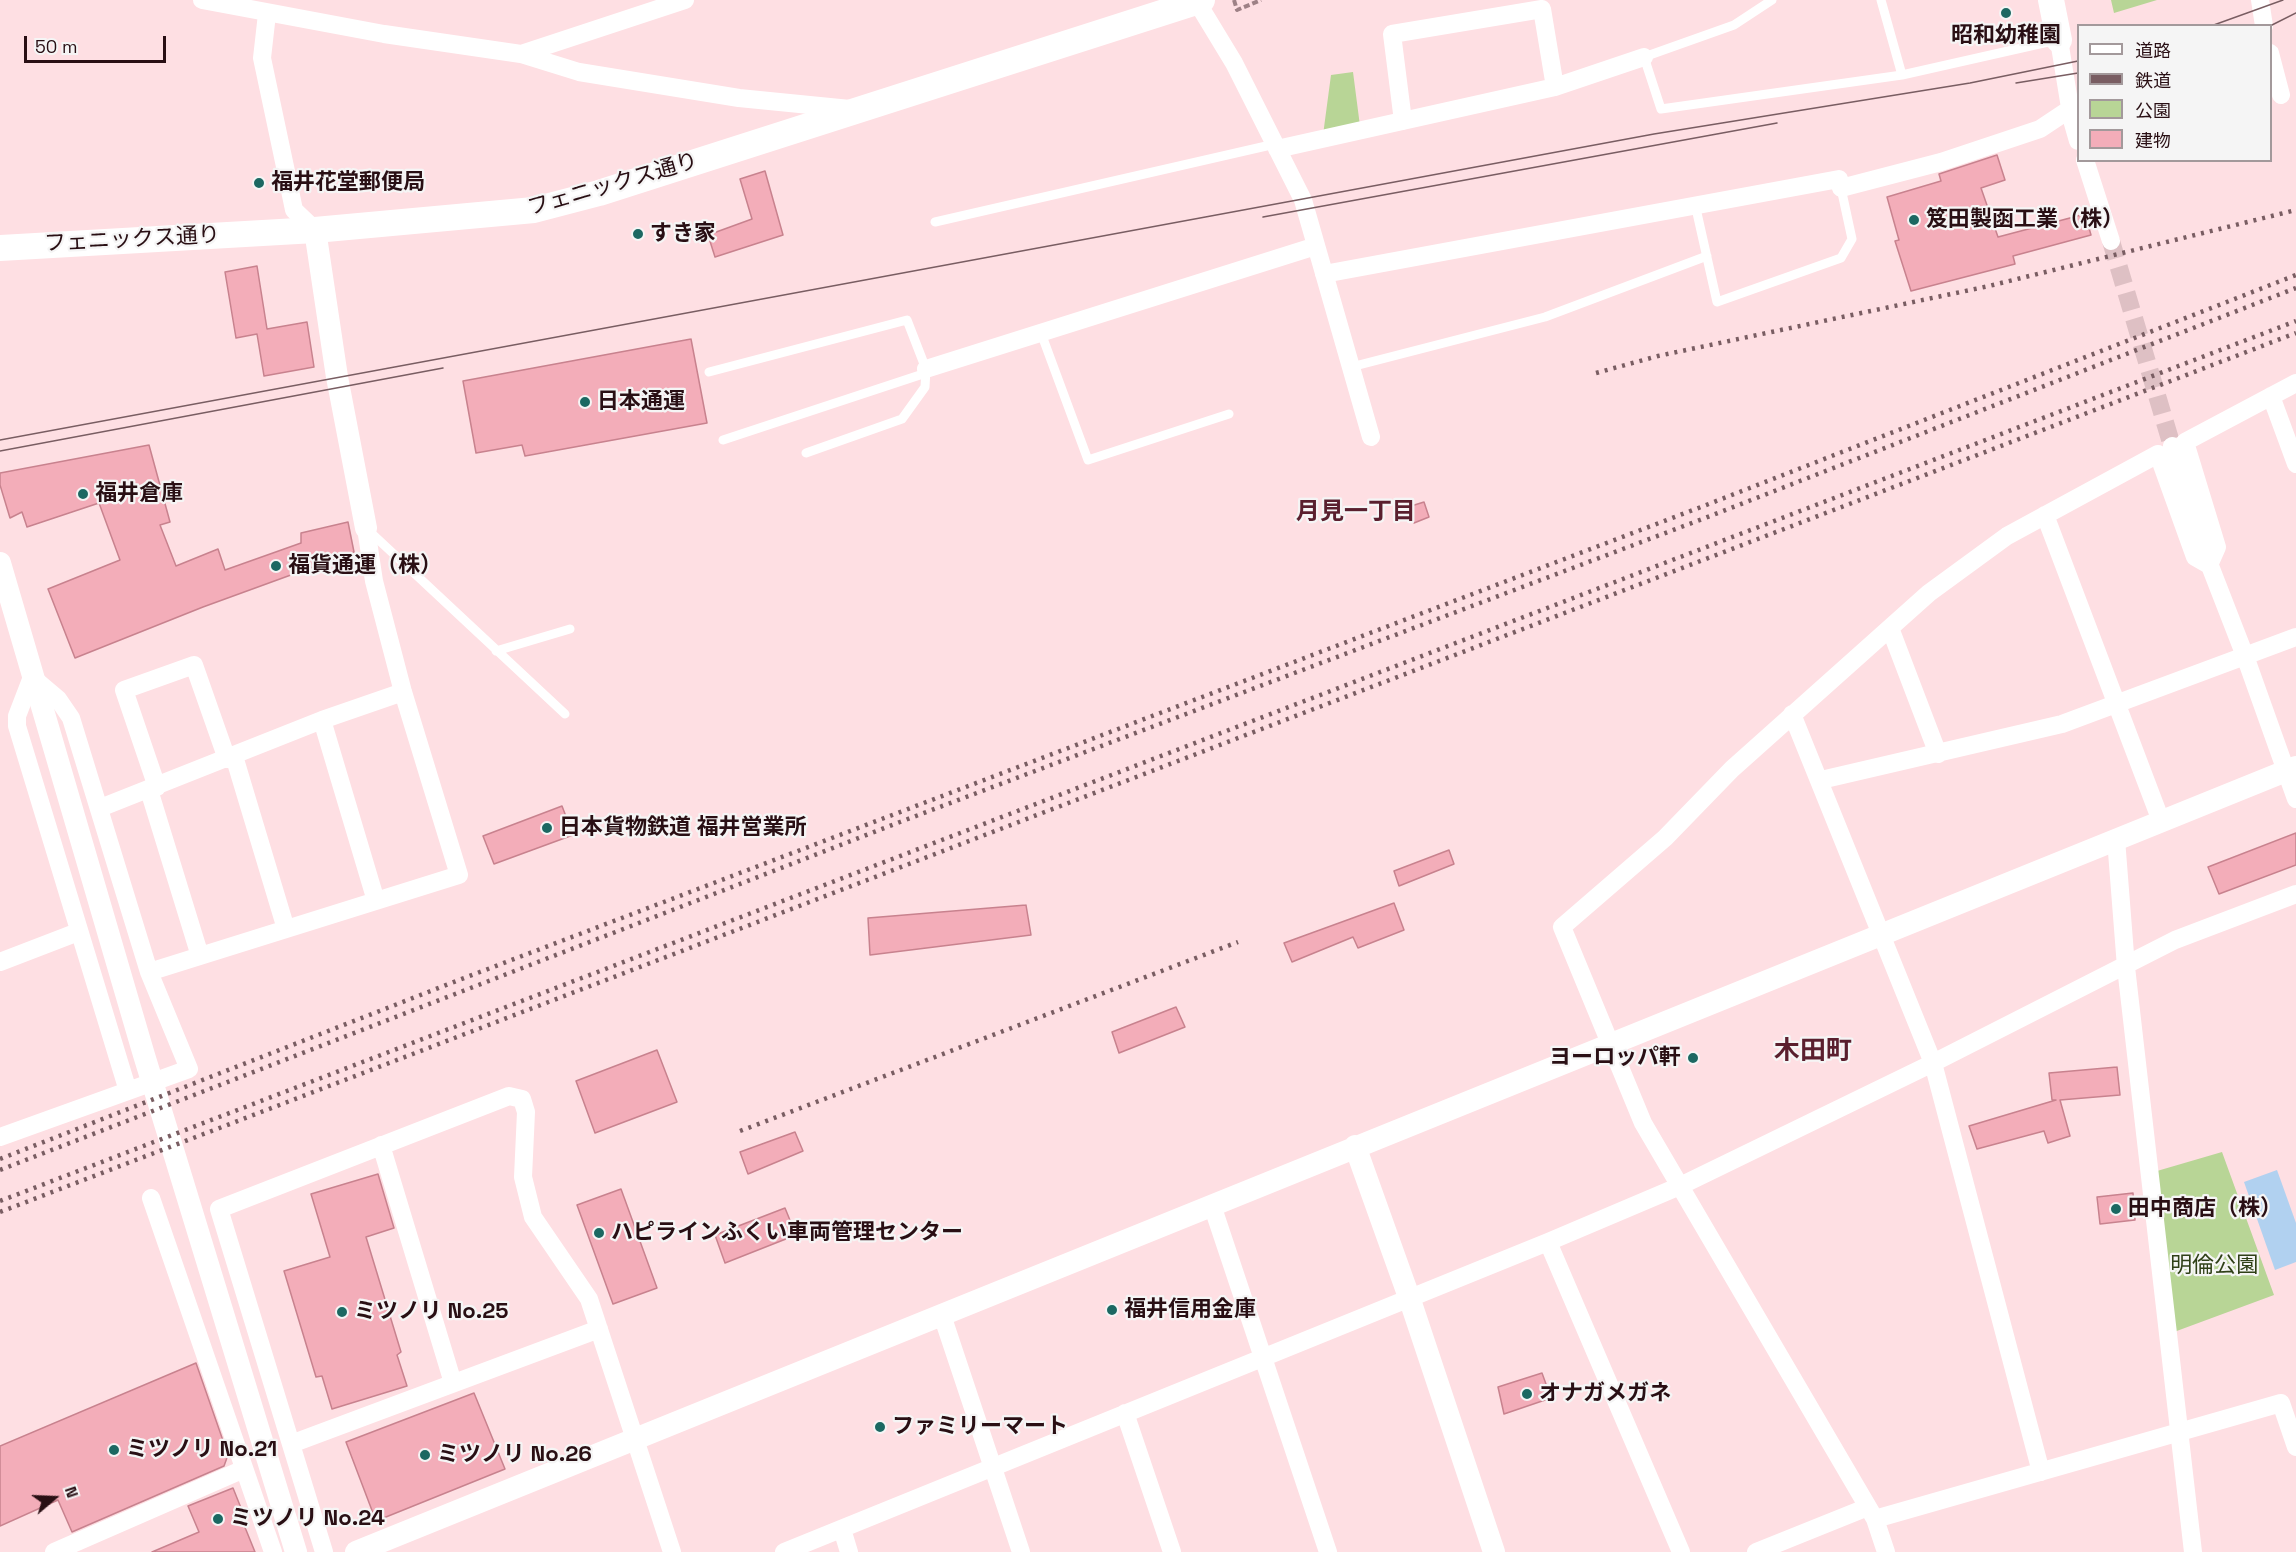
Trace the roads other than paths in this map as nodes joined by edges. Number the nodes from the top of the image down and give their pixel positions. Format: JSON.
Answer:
{"nodes":[{"id":1,"x":202,"y":0,"type":"edge"},
{"id":2,"x":685,"y":0,"type":"edge"},
{"id":3,"x":1772,"y":0,"type":"edge"},
{"id":4,"x":1881,"y":0,"type":"edge"},
{"id":5,"x":2051,"y":0,"type":"edge"},
{"id":6,"x":2260,"y":0,"type":"edge"},
{"id":7,"x":1200,"y":1,"type":"edge"},
{"id":8,"x":267,"y":14,"type":"junction"},
{"id":9,"x":2264,"y":24,"type":"edge"},
{"id":10,"x":2059,"y":39,"type":"junction"},
{"id":11,"x":521,"y":54,"type":"junction"},
{"id":12,"x":2272,"y":56,"type":"edge"},
{"id":13,"x":1644,"y":57,"type":"junction"},
{"id":14,"x":1902,"y":75,"type":"junction"},
{"id":15,"x":1555,"y":87,"type":"junction"},
{"id":16,"x":2283,"y":95,"type":"edge"},
{"id":17,"x":2074,"y":109,"type":"edge"},
{"id":18,"x":858,"y":110,"type":"junction"},
{"id":19,"x":1403,"y":121,"type":"junction"},
{"id":20,"x":2077,"y":128,"type":"edge"},
{"id":21,"x":1276,"y":146,"type":"junction"},
{"id":22,"x":2086,"y":162,"type":"edge"},
{"id":23,"x":1841,"y":188,"type":"junction"},
{"id":24,"x":1695,"y":204,"type":"junction"},
{"id":25,"x":935,"y":222,"type":"dead end"},
{"id":26,"x":315,"y":230,"type":"junction"},
{"id":27,"x":2111,"y":241,"type":"tunnel mouth"},
{"id":28,"x":1316,"y":246,"type":"junction"},
{"id":29,"x":0,"y":248,"type":"edge"},
{"id":30,"x":1707,"y":256,"type":"junction"},
{"id":31,"x":1324,"y":274,"type":"junction"},
{"id":32,"x":1041,"y":333,"type":"junction"},
{"id":33,"x":1351,"y":367,"type":"junction"},
{"id":34,"x":926,"y":371,"type":"junction"},
{"id":35,"x":709,"y":372,"type":"dead end"},
{"id":36,"x":2296,"y":383,"type":"edge"},
{"id":37,"x":2271,"y":396,"type":"junction"},
{"id":38,"x":1229,"y":414,"type":"dead end"},
{"id":39,"x":1371,"y":437,"type":"dead end"},
{"id":40,"x":723,"y":440,"type":"dead end"},
{"id":41,"x":2172,"y":446,"type":"tunnel mouth"},
{"id":42,"x":806,"y":453,"type":"dead end"},
{"id":43,"x":2296,"y":464,"type":"edge"},
{"id":44,"x":2045,"y":515,"type":"junction"},
{"id":45,"x":366,"y":528,"type":"junction"},
{"id":46,"x":0,"y":563,"type":"edge"},
{"id":47,"x":2209,"y":565,"type":"junction"},
{"id":48,"x":1890,"y":628,"type":"junction"},
{"id":49,"x":570,"y":629,"type":"dead end"},
{"id":50,"x":2296,"y":637,"type":"edge"},
{"id":51,"x":496,"y":651,"type":"junction"},
{"id":52,"x":2245,"y":656,"type":"junction"},
{"id":53,"x":32,"y":678,"type":"junction"},
{"id":54,"x":403,"y":692,"type":"junction"},
{"id":55,"x":2117,"y":704,"type":"junction"},
{"id":56,"x":565,"y":714,"type":"dead end"},
{"id":57,"x":1792,"y":714,"type":"junction"},
{"id":58,"x":322,"y":720,"type":"junction"},
{"id":59,"x":1938,"y":754,"type":"junction"},
{"id":60,"x":230,"y":757,"type":"junction"},
{"id":61,"x":2290,"y":769,"type":"edge"},
{"id":62,"x":1821,"y":780,"type":"junction"},
{"id":63,"x":153,"y":788,"type":"junction"},
{"id":64,"x":2296,"y":799,"type":"edge"},
{"id":65,"x":100,"y":808,"type":"junction"},
{"id":66,"x":2161,"y":821,"type":"junction"},
{"id":67,"x":2116,"y":839,"type":"junction"},
{"id":68,"x":2296,"y":894,"type":"edge"},
{"id":69,"x":376,"y":901,"type":"junction"},
{"id":70,"x":286,"y":929,"type":"junction"},
{"id":71,"x":78,"y":932,"type":"junction"},
{"id":72,"x":1879,"y":934,"type":"junction"},
{"id":73,"x":200,"y":956,"type":"junction"},
{"id":74,"x":0,"y":962,"type":"edge"},
{"id":75,"x":2126,"y":967,"type":"junction"},
{"id":76,"x":149,"y":972,"type":"junction"},
{"id":77,"x":1610,"y":1043,"type":"junction"},
{"id":78,"x":1933,"y":1064,"type":"junction"},
{"id":79,"x":128,"y":1091,"type":"junction"},
{"id":80,"x":0,"y":1137,"type":"edge"},
{"id":81,"x":381,"y":1145,"type":"junction"},
{"id":82,"x":1355,"y":1146,"type":"junction"},
{"id":83,"x":1680,"y":1186,"type":"junction"},
{"id":84,"x":151,"y":1198,"type":"dead end"},
{"id":85,"x":1212,"y":1204,"type":"junction"},
{"id":86,"x":1548,"y":1242,"type":"junction"},
{"id":87,"x":1409,"y":1297,"type":"junction"},
{"id":88,"x":942,"y":1315,"type":"junction"},
{"id":89,"x":599,"y":1329,"type":"junction"},
{"id":90,"x":1265,"y":1356,"type":"junction"},
{"id":91,"x":453,"y":1383,"type":"junction"},
{"id":92,"x":1125,"y":1413,"type":"junction"},
{"id":93,"x":2177,"y":1431,"type":"junction"},
{"id":94,"x":635,"y":1438,"type":"junction"},
{"id":95,"x":291,"y":1444,"type":"junction"},
{"id":96,"x":2296,"y":1447,"type":"edge"},
{"id":97,"x":994,"y":1467,"type":"junction"},
{"id":98,"x":244,"y":1469,"type":"junction"},
{"id":99,"x":2041,"y":1472,"type":"junction"},
{"id":100,"x":1871,"y":1513,"type":"junction"},
{"id":101,"x":842,"y":1528,"type":"junction"},
{"id":102,"x":54,"y":1552,"type":"edge"},
{"id":103,"x":273,"y":1552,"type":"edge"},
{"id":104,"x":296,"y":1552,"type":"edge"},
{"id":105,"x":324,"y":1552,"type":"edge"},
{"id":106,"x":356,"y":1552,"type":"edge"},
{"id":107,"x":672,"y":1552,"type":"edge"},
{"id":108,"x":784,"y":1552,"type":"edge"},
{"id":109,"x":849,"y":1552,"type":"edge"},
{"id":110,"x":1021,"y":1552,"type":"edge"},
{"id":111,"x":1172,"y":1552,"type":"edge"},
{"id":112,"x":1328,"y":1552,"type":"edge"},
{"id":113,"x":1494,"y":1552,"type":"edge"},
{"id":114,"x":1681,"y":1552,"type":"edge"},
{"id":115,"x":1756,"y":1552,"type":"edge"},
{"id":116,"x":1886,"y":1552,"type":"edge"},
{"id":117,"x":2193,"y":1552,"type":"edge"}],
"edges":[{"from":1,"to":8,"type":"street"},
{"from":2,"to":11,"type":"street"},
{"from":3,"to":13,"type":"lane"},
{"from":4,"to":14,"type":"lane"},
{"from":5,"to":10,"type":"main road"},
{"from":6,"to":9,"type":"street"},
{"from":7,"to":18,"type":"main road","name":"フェニックス通り"},
{"from":7,"to":21,"type":"street"},
{"from":8,"to":11,"type":"street"},
{"from":8,"to":26,"type":"street"},
{"from":10,"to":14,"type":"lane"},
{"from":10,"to":17,"type":"street"},
{"from":11,"to":18,"type":"street"},
{"from":12,"to":16,"type":"street"},
{"from":13,"to":14,"type":"lane"},
{"from":13,"to":15,"type":"street"},
{"from":15,"to":19,"type":"street"},
{"from":15,"to":19,"type":"street"},
{"from":17,"to":20,"type":"street"},
{"from":17,"to":23,"type":"street"},
{"from":18,"to":26,"type":"main road","name":"フェニックス通り"},
{"from":19,"to":21,"type":"street"},
{"from":21,"to":25,"type":"lane"},
{"from":21,"to":28,"type":"street"},
{"from":22,"to":27,"type":"street"},
{"from":23,"to":24,"type":"street"},
{"from":23,"to":30,"type":"lane"},
{"from":24,"to":30,"type":"lane"},
{"from":24,"to":31,"type":"street"},
{"from":26,"to":29,"type":"main road","name":"フェニックス通り"},
{"from":26,"to":45,"type":"street"},
{"from":28,"to":31,"type":"street"},
{"from":28,"to":32,"type":"street"},
{"from":30,"to":33,"type":"lane"},
{"from":31,"to":33,"type":"street"},
{"from":32,"to":34,"type":"street"},
{"from":32,"to":38,"type":"lane"},
{"from":33,"to":39,"type":"street"},
{"from":34,"to":35,"type":"lane"},
{"from":34,"to":40,"type":"lane"},
{"from":34,"to":42,"type":"lane"},
{"from":36,"to":37,"type":"street"},
{"from":37,"to":43,"type":"street"},
{"from":37,"to":47,"type":"street"},
{"from":41,"to":47,"type":"street"},
{"from":44,"to":47,"type":"street"},
{"from":44,"to":48,"type":"street"},
{"from":44,"to":55,"type":"street"},
{"from":45,"to":51,"type":"lane"},
{"from":45,"to":54,"type":"street"},
{"from":46,"to":53,"type":"street"},
{"from":47,"to":52,"type":"street"},
{"from":48,"to":57,"type":"street"},
{"from":48,"to":59,"type":"street"},
{"from":49,"to":51,"type":"lane"},
{"from":50,"to":52,"type":"street"},
{"from":51,"to":56,"type":"lane"},
{"from":52,"to":55,"type":"street"},
{"from":52,"to":61,"type":"street"},
{"from":53,"to":65,"type":"street"},
{"from":53,"to":71,"type":"street"},
{"from":53,"to":104,"type":"street"},
{"from":54,"to":58,"type":"street"},
{"from":54,"to":69,"type":"street"},
{"from":55,"to":59,"type":"street"},
{"from":55,"to":66,"type":"street"},
{"from":57,"to":62,"type":"street"},
{"from":57,"to":77,"type":"street"},
{"from":58,"to":60,"type":"street"},
{"from":58,"to":69,"type":"street"},
{"from":59,"to":62,"type":"street"},
{"from":60,"to":63,"type":"street"},
{"from":60,"to":63,"type":"street"},
{"from":60,"to":70,"type":"street"},
{"from":61,"to":64,"type":"street"},
{"from":61,"to":66,"type":"street"},
{"from":62,"to":72,"type":"street"},
{"from":63,"to":65,"type":"street"},
{"from":63,"to":73,"type":"street"},
{"from":65,"to":76,"type":"street"},
{"from":66,"to":67,"type":"street"},
{"from":67,"to":72,"type":"street"},
{"from":67,"to":75,"type":"street"},
{"from":68,"to":75,"type":"street"},
{"from":69,"to":70,"type":"street"},
{"from":70,"to":73,"type":"street"},
{"from":71,"to":74,"type":"street"},
{"from":71,"to":79,"type":"street"},
{"from":72,"to":77,"type":"street"},
{"from":72,"to":78,"type":"street"},
{"from":73,"to":76,"type":"street"},
{"from":75,"to":78,"type":"street"},
{"from":75,"to":93,"type":"street"},
{"from":76,"to":79,"type":"street"},
{"from":77,"to":82,"type":"street"},
{"from":77,"to":83,"type":"street"},
{"from":78,"to":83,"type":"street"},
{"from":78,"to":99,"type":"street"},
{"from":79,"to":80,"type":"street"},
{"from":81,"to":89,"type":"street"},
{"from":81,"to":91,"type":"street"},
{"from":81,"to":95,"type":"street"},
{"from":82,"to":85,"type":"street"},
{"from":82,"to":87,"type":"street"},
{"from":83,"to":86,"type":"street"},
{"from":83,"to":100,"type":"street"},
{"from":84,"to":98,"type":"street"},
{"from":85,"to":88,"type":"street"},
{"from":85,"to":90,"type":"street"},
{"from":86,"to":87,"type":"street"},
{"from":86,"to":114,"type":"street"},
{"from":87,"to":90,"type":"street"},
{"from":87,"to":113,"type":"street"},
{"from":88,"to":94,"type":"street"},
{"from":88,"to":97,"type":"street"},
{"from":89,"to":91,"type":"street"},
{"from":89,"to":94,"type":"street"},
{"from":90,"to":92,"type":"street"},
{"from":90,"to":112,"type":"street"},
{"from":91,"to":95,"type":"street"},
{"from":92,"to":97,"type":"street"},
{"from":92,"to":111,"type":"street"},
{"from":93,"to":96,"type":"street"},
{"from":93,"to":99,"type":"street"},
{"from":93,"to":117,"type":"street"},
{"from":94,"to":106,"type":"street"},
{"from":94,"to":107,"type":"street"},
{"from":95,"to":105,"type":"street"},
{"from":97,"to":101,"type":"street"},
{"from":97,"to":110,"type":"street"},
{"from":98,"to":102,"type":"street"},
{"from":98,"to":103,"type":"street"},
{"from":99,"to":100,"type":"street"},
{"from":100,"to":115,"type":"street"},
{"from":100,"to":116,"type":"street"},
{"from":101,"to":108,"type":"street"},
{"from":101,"to":109,"type":"street"}]}
